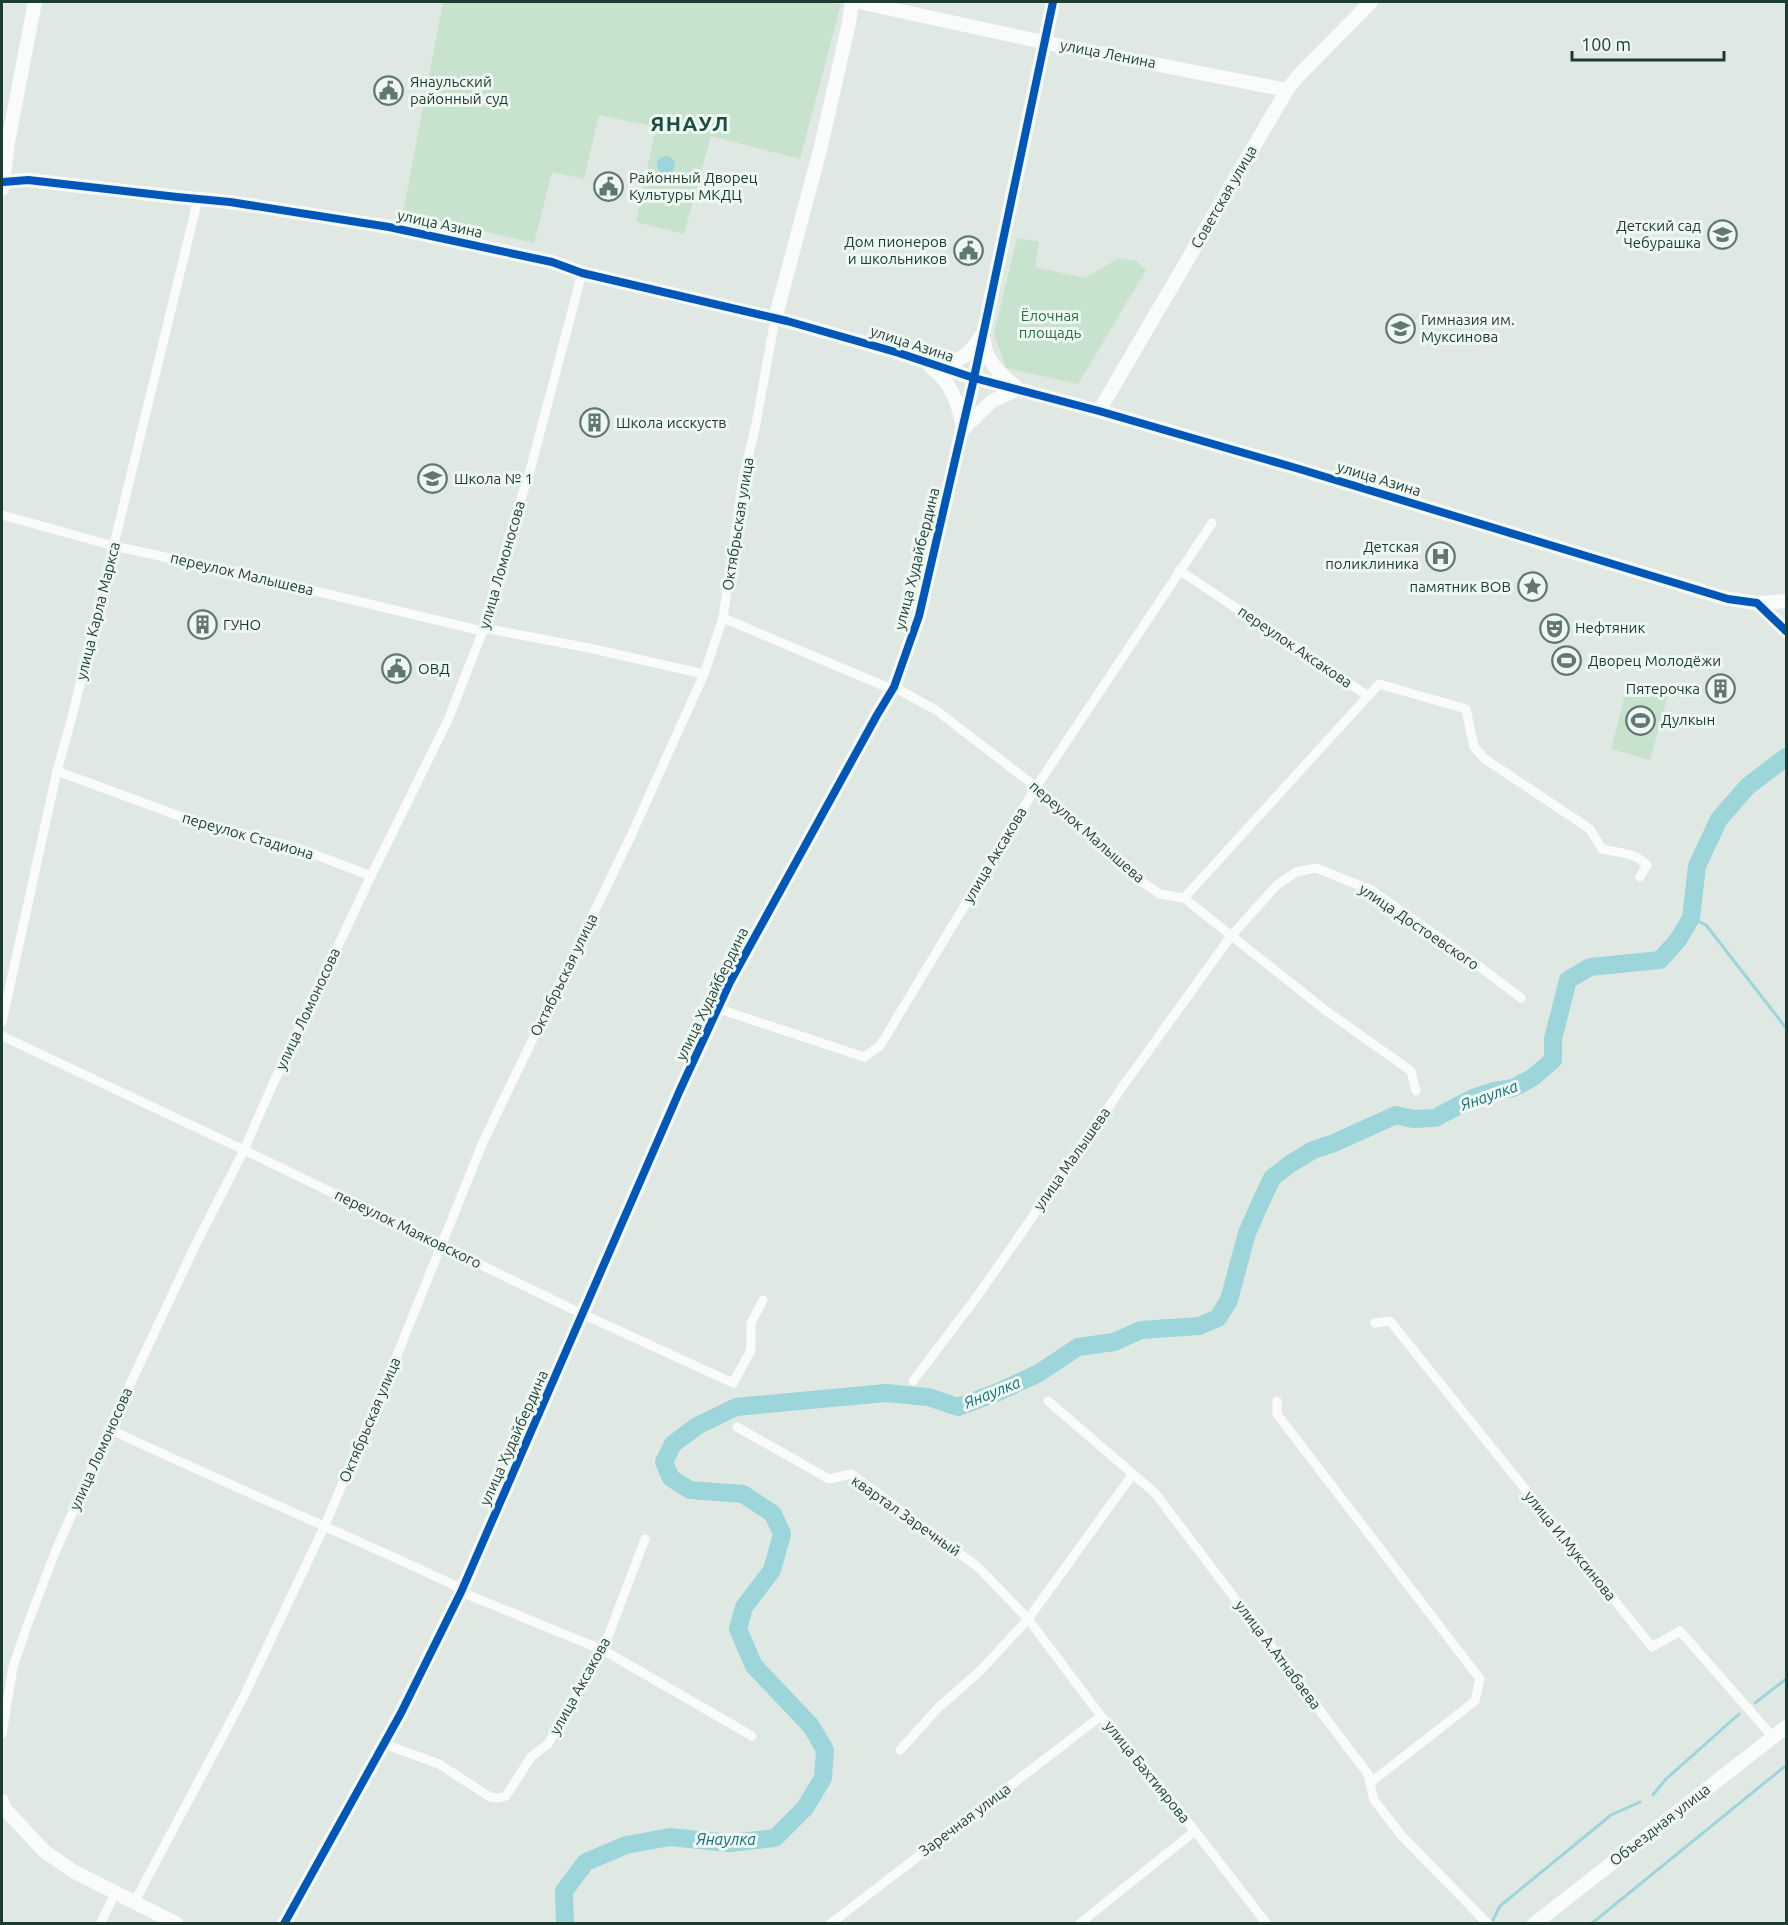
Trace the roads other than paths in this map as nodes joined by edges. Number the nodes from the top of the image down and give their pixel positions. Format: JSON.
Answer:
{"nodes":[{"id":1,"x":34,"y":2,"type":"edge"},
{"id":2,"x":852,"y":2,"type":"edge"},
{"id":3,"x":859,"y":2,"type":"edge"},
{"id":4,"x":1053,"y":2,"type":"edge"},
{"id":5,"x":1371,"y":2,"type":"edge"},
{"id":6,"x":1045,"y":42,"type":"junction"},
{"id":7,"x":1287,"y":90,"type":"junction"},
{"id":8,"x":2,"y":187,"type":"edge"},
{"id":9,"x":198,"y":199,"type":"junction"},
{"id":10,"x":582,"y":273,"type":"junction"},
{"id":11,"x":775,"y":319,"type":"junction"},
{"id":12,"x":984,"y":332,"type":"junction"},
{"id":13,"x":926,"y":363,"type":"junction"},
{"id":14,"x":974,"y":378,"type":"junction"},
{"id":15,"x":1018,"y":389,"type":"junction"},
{"id":16,"x":1100,"y":411,"type":"junction"},
{"id":17,"x":963,"y":429,"type":"junction"},
{"id":18,"x":2,"y":516,"type":"edge"},
{"id":19,"x":1212,"y":523,"type":"dead end"},
{"id":20,"x":114,"y":546,"type":"junction"},
{"id":21,"x":1179,"y":570,"type":"junction"},
{"id":22,"x":1786,"y":601,"type":"edge"},
{"id":23,"x":1757,"y":603,"type":"junction"},
{"id":24,"x":723,"y":618,"type":"junction"},
{"id":25,"x":483,"y":629,"type":"junction"},
{"id":26,"x":1786,"y":631,"type":"edge"},
{"id":27,"x":704,"y":674,"type":"junction"},
{"id":28,"x":894,"y":687,"type":"junction"},
{"id":29,"x":1368,"y":696,"type":"junction"},
{"id":30,"x":57,"y":771,"type":"junction"},
{"id":31,"x":1036,"y":786,"type":"junction"},
{"id":32,"x":371,"y":876,"type":"junction"},
{"id":33,"x":1640,"y":877,"type":"dead end"},
{"id":34,"x":1184,"y":898,"type":"junction"},
{"id":35,"x":1231,"y":936,"type":"junction"},
{"id":36,"x":1521,"y":998,"type":"dead end"},
{"id":37,"x":719,"y":1009,"type":"junction"},
{"id":38,"x":2,"y":1022,"type":"edge"},
{"id":39,"x":2,"y":1036,"type":"edge"},
{"id":40,"x":1416,"y":1091,"type":"dead end"},
{"id":41,"x":244,"y":1150,"type":"junction"},
{"id":42,"x":441,"y":1244,"type":"junction"},
{"id":43,"x":763,"y":1300,"type":"dead end"},
{"id":44,"x":584,"y":1315,"type":"junction"},
{"id":45,"x":1375,"y":1323,"type":"dead end"},
{"id":46,"x":913,"y":1381,"type":"dead end"},
{"id":47,"x":1048,"y":1401,"type":"dead end"},
{"id":48,"x":1277,"y":1401,"type":"dead end"},
{"id":49,"x":737,"y":1427,"type":"dead end"},
{"id":50,"x":109,"y":1429,"type":"junction"},
{"id":51,"x":1133,"y":1474,"type":"junction"},
{"id":52,"x":325,"y":1525,"type":"junction"},
{"id":53,"x":645,"y":1539,"type":"dead end"},
{"id":54,"x":461,"y":1592,"type":"junction"},
{"id":55,"x":1028,"y":1619,"type":"junction"},
{"id":56,"x":603,"y":1650,"type":"junction"},
{"id":57,"x":1101,"y":1716,"type":"junction"},
{"id":58,"x":1786,"y":1727,"type":"edge"},
{"id":59,"x":2,"y":1734,"type":"edge"},
{"id":60,"x":752,"y":1736,"type":"dead end"},
{"id":61,"x":1773,"y":1737,"type":"junction"},
{"id":62,"x":384,"y":1744,"type":"junction"},
{"id":63,"x":900,"y":1750,"type":"dead end"},
{"id":64,"x":1370,"y":1783,"type":"junction"},
{"id":65,"x":2,"y":1802,"type":"edge"},
{"id":66,"x":1195,"y":1831,"type":"junction"},
{"id":67,"x":116,"y":1892,"type":"junction"},
{"id":68,"x":135,"y":1901,"type":"junction"},
{"id":69,"x":100,"y":1923,"type":"edge"},
{"id":70,"x":177,"y":1923,"type":"edge"},
{"id":71,"x":284,"y":1923,"type":"edge"},
{"id":72,"x":830,"y":1923,"type":"edge"},
{"id":73,"x":1079,"y":1923,"type":"edge"},
{"id":74,"x":1267,"y":1923,"type":"edge"},
{"id":75,"x":1488,"y":1923,"type":"edge"},
{"id":76,"x":1534,"y":1923,"type":"edge"}],
"edges":[{"from":1,"to":8,"type":"street"},
{"from":2,"to":11,"type":"street","name":"Октябрьская улица"},
{"from":3,"to":6,"type":"street","name":"улица Ленина"},
{"from":4,"to":6,"type":"street","name":"улица Худайбердина"},
{"from":5,"to":7,"type":"street","name":"Советская улица"},
{"from":6,"to":7,"type":"street","name":"улица Ленина"},
{"from":6,"to":12,"type":"street","name":"улица Худайбердина"},
{"from":7,"to":16,"type":"street","name":"Советская улица"},
{"from":8,"to":9,"type":"street","name":"улица Азина"},
{"from":9,"to":10,"type":"street","name":"улица Азина"},
{"from":9,"to":20,"type":"street","name":"улица Карла Маркса"},
{"from":10,"to":11,"type":"street","name":"улица Азина"},
{"from":10,"to":25,"type":"street","name":"улица Ломоносова"},
{"from":11,"to":13,"type":"street","name":"улица Азина"},
{"from":11,"to":24,"type":"street","name":"Октябрьская улица"},
{"from":12,"to":13,"type":"street"},
{"from":12,"to":14,"type":"street","name":"улица Худайбердина"},
{"from":12,"to":15,"type":"street"},
{"from":13,"to":14,"type":"street","name":"улица Азина"},
{"from":13,"to":17,"type":"street"},
{"from":14,"to":15,"type":"street","name":"улица Азина"},
{"from":14,"to":17,"type":"street","name":"улица Худайбердина"},
{"from":15,"to":16,"type":"street","name":"улица Азина"},
{"from":15,"to":17,"type":"street"},
{"from":16,"to":23,"type":"street","name":"улица Азина"},
{"from":17,"to":28,"type":"street","name":"улица Худайбердина"},
{"from":18,"to":20,"type":"street","name":"переулок Малышева"},
{"from":19,"to":21,"type":"street","name":"улица Аксакова"},
{"from":20,"to":25,"type":"street","name":"переулок Малышева"},
{"from":20,"to":30,"type":"street","name":"улица Карла Маркса"},
{"from":21,"to":29,"type":"street","name":"переулок Аксакова"},
{"from":21,"to":31,"type":"street","name":"улица Аксакова"},
{"from":22,"to":23,"type":"street","name":"улица Азина"},
{"from":23,"to":26,"type":"street"},
{"from":24,"to":27,"type":"street","name":"Октябрьская улица"},
{"from":24,"to":28,"type":"street","name":"переулок Малышева"},
{"from":25,"to":27,"type":"street","name":"переулок Малышева"},
{"from":25,"to":32,"type":"street","name":"улица Ломоносова"},
{"from":27,"to":42,"type":"street","name":"Октябрьская улица"},
{"from":28,"to":31,"type":"street","name":"переулок Малышева"},
{"from":28,"to":37,"type":"street","name":"улица Худайбердина"},
{"from":29,"to":33,"type":"street","name":"переулок Аксакова"},
{"from":29,"to":34,"type":"street"},
{"from":30,"to":32,"type":"street","name":"переулок Стадиона"},
{"from":30,"to":38,"type":"street","name":"улица Карла Маркса"},
{"from":31,"to":34,"type":"street","name":"переулок Малышева"},
{"from":31,"to":37,"type":"street","name":"улица Аксакова"},
{"from":32,"to":41,"type":"street","name":"улица Ломоносова"},
{"from":34,"to":35,"type":"street","name":"переулок Малышева"},
{"from":35,"to":36,"type":"street","name":"улица Достоевского"},
{"from":35,"to":40,"type":"street","name":"переулок Малышева"},
{"from":35,"to":46,"type":"street","name":"улица Малышева"},
{"from":37,"to":44,"type":"street","name":"улица Худайбердина"},
{"from":39,"to":41,"type":"street","name":"переулок Маяковского"},
{"from":41,"to":42,"type":"street","name":"переулок Маяковского"},
{"from":41,"to":50,"type":"street","name":"улица Ломоносова"},
{"from":42,"to":44,"type":"street","name":"переулок Маяковского"},
{"from":42,"to":52,"type":"street","name":"Октябрьская улица"},
{"from":43,"to":44,"type":"street","name":"переулок Маяковского"},
{"from":44,"to":54,"type":"street","name":"улица Худайбердина"},
{"from":45,"to":61,"type":"street","name":"улица И.Муксинова"},
{"from":47,"to":51,"type":"street","name":"улица А.Атнабаева"},
{"from":48,"to":64,"type":"street"},
{"from":49,"to":55,"type":"street","name":"квартал Заречный"},
{"from":50,"to":52,"type":"street"},
{"from":50,"to":59,"type":"street","name":"улица Ломоносова"},
{"from":51,"to":55,"type":"street"},
{"from":51,"to":64,"type":"street","name":"улица А.Атнабаева"},
{"from":52,"to":54,"type":"street"},
{"from":52,"to":68,"type":"street","name":"Октябрьская улица"},
{"from":53,"to":56,"type":"street","name":"улица Аксакова"},
{"from":54,"to":56,"type":"street"},
{"from":54,"to":62,"type":"street","name":"улица Худайбердина"},
{"from":55,"to":57,"type":"street","name":"улица Бахтиярова"},
{"from":55,"to":63,"type":"street"},
{"from":56,"to":60,"type":"street"},
{"from":56,"to":62,"type":"street","name":"улица Аксакова"},
{"from":57,"to":66,"type":"street","name":"улица Бахтиярова"},
{"from":57,"to":72,"type":"street","name":"Заречная улица"},
{"from":58,"to":61,"type":"street","name":"Объездная улица"},
{"from":61,"to":76,"type":"street","name":"Объездная улица"},
{"from":62,"to":71,"type":"street","name":"улица Худайбердина"},
{"from":64,"to":75,"type":"street","name":"улица А.Атнабаева"},
{"from":65,"to":67,"type":"street"},
{"from":66,"to":73,"type":"street"},
{"from":66,"to":74,"type":"street","name":"улица Бахтиярова"},
{"from":67,"to":68,"type":"street"},
{"from":67,"to":69,"type":"street"},
{"from":68,"to":70,"type":"street"}]}
